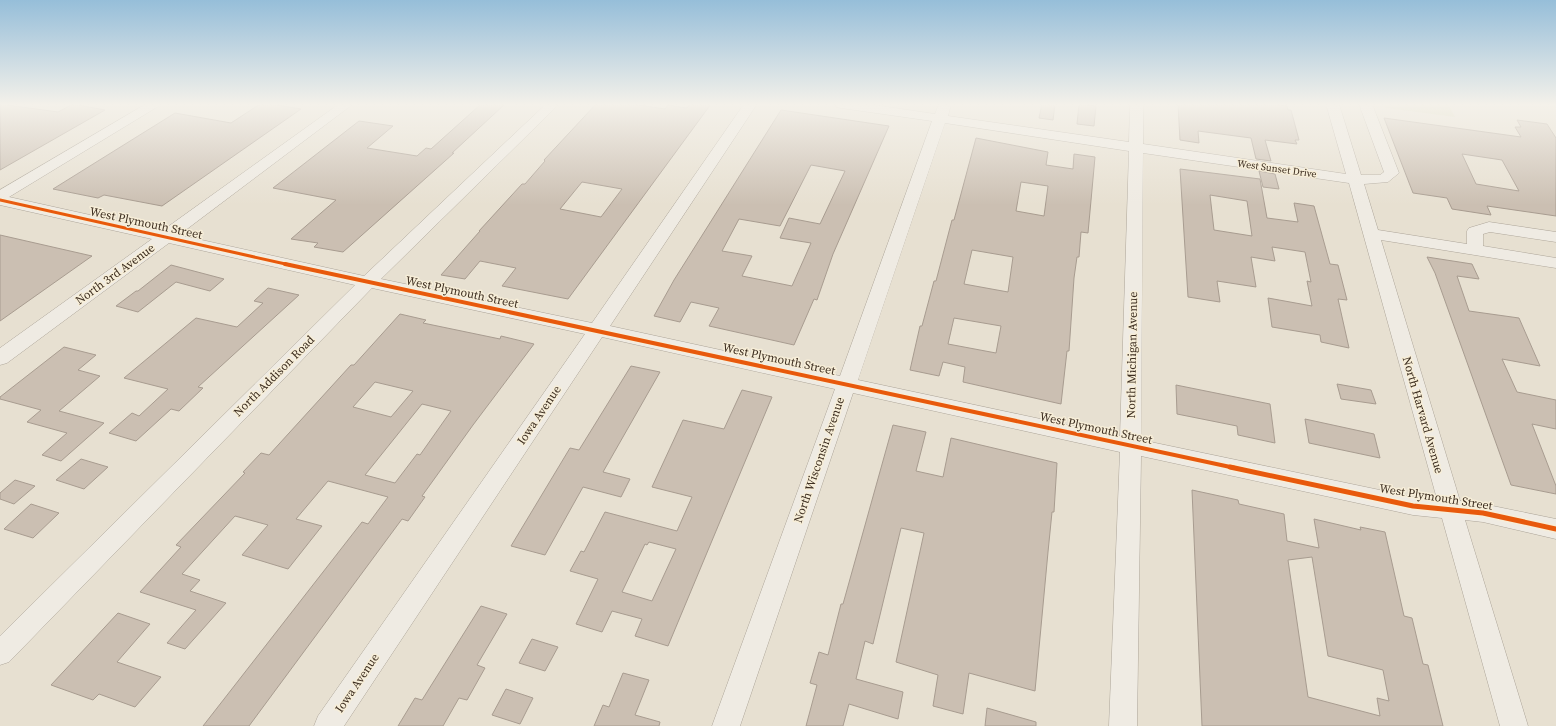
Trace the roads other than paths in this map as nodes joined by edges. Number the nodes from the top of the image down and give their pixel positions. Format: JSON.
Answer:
{"nodes":[{"id":1,"x":98,"y":138,"type":"edge"},
{"id":2,"x":301,"y":138,"type":"edge"},
{"id":3,"x":518,"y":138,"type":"edge"},
{"id":4,"x":728,"y":138,"type":"edge"},
{"id":5,"x":933,"y":138,"type":"edge"},
{"id":6,"x":1087,"y":138,"type":"edge"},
{"id":7,"x":1136,"y":138,"type":"edge"},
{"id":8,"x":1344,"y":138,"type":"edge"},
{"id":9,"x":1379,"y":138,"type":"edge"},
{"id":10,"x":1136,"y":147,"type":"junction"},
{"id":11,"x":1356,"y":180,"type":"junction"},
{"id":12,"x":0,"y":196,"type":"edge"},
{"id":13,"x":0,"y":200,"type":"edge"},
{"id":14,"x":1372,"y":234,"type":"junction"},
{"id":15,"x":165,"y":237,"type":"junction"},
{"id":16,"x":1556,"y":237,"type":"edge"},
{"id":17,"x":1475,"y":250,"type":"junction"},
{"id":18,"x":1556,"y":263,"type":"edge"},
{"id":19,"x":368,"y":282,"type":"junction"},
{"id":20,"x":597,"y":330,"type":"junction"},
{"id":21,"x":0,"y":358,"type":"edge"},
{"id":22,"x":846,"y":384,"type":"junction"},
{"id":23,"x":1131,"y":446,"type":"junction"},
{"id":24,"x":1450,"y":509,"type":"junction"},
{"id":25,"x":1556,"y":529,"type":"edge"},
{"id":26,"x":0,"y":653,"type":"edge"},
{"id":27,"x":328,"y":726,"type":"edge"},
{"id":28,"x":726,"y":726,"type":"edge"},
{"id":29,"x":1123,"y":726,"type":"edge"},
{"id":30,"x":1514,"y":726,"type":"edge"}],
"edges":[{"from":1,"to":12,"type":"street"},
{"from":2,"to":15,"type":"street","name":"North 3rd Avenue"},
{"from":3,"to":19,"type":"street","name":"North Addison Road"},
{"from":4,"to":20,"type":"street","name":"Iowa Avenue"},
{"from":5,"to":22,"type":"street","name":"North Wisconsin Avenue"},
{"from":6,"to":10,"type":"street","name":"West Sunset Drive"},
{"from":7,"to":10,"type":"street","name":"North Michigan Avenue"},
{"from":8,"to":11,"type":"street","name":"North Harvard Avenue"},
{"from":9,"to":11,"type":"street","name":"West Sunset Drive"},
{"from":10,"to":11,"type":"street","name":"West Sunset Drive"},
{"from":10,"to":23,"type":"street","name":"North Michigan Avenue"},
{"from":11,"to":14,"type":"street","name":"North Harvard Avenue"},
{"from":13,"to":15,"type":"street","name":"West Plymouth Street"},
{"from":14,"to":17,"type":"street"},
{"from":14,"to":24,"type":"street","name":"North Harvard Avenue"},
{"from":15,"to":19,"type":"street","name":"West Plymouth Street"},
{"from":15,"to":21,"type":"street","name":"North 3rd Avenue"},
{"from":16,"to":17,"type":"street"},
{"from":17,"to":18,"type":"street"},
{"from":19,"to":20,"type":"street","name":"West Plymouth Street"},
{"from":19,"to":26,"type":"street","name":"North Addison Road"},
{"from":20,"to":22,"type":"street","name":"West Plymouth Street"},
{"from":20,"to":27,"type":"street","name":"Iowa Avenue"},
{"from":22,"to":23,"type":"street","name":"West Plymouth Street"},
{"from":22,"to":28,"type":"street","name":"North Wisconsin Avenue"},
{"from":23,"to":24,"type":"street","name":"West Plymouth Street"},
{"from":23,"to":29,"type":"street","name":"North Michigan Avenue"},
{"from":24,"to":25,"type":"street","name":"West Plymouth Street"},
{"from":24,"to":30,"type":"street","name":"North Harvard Avenue"}]}
